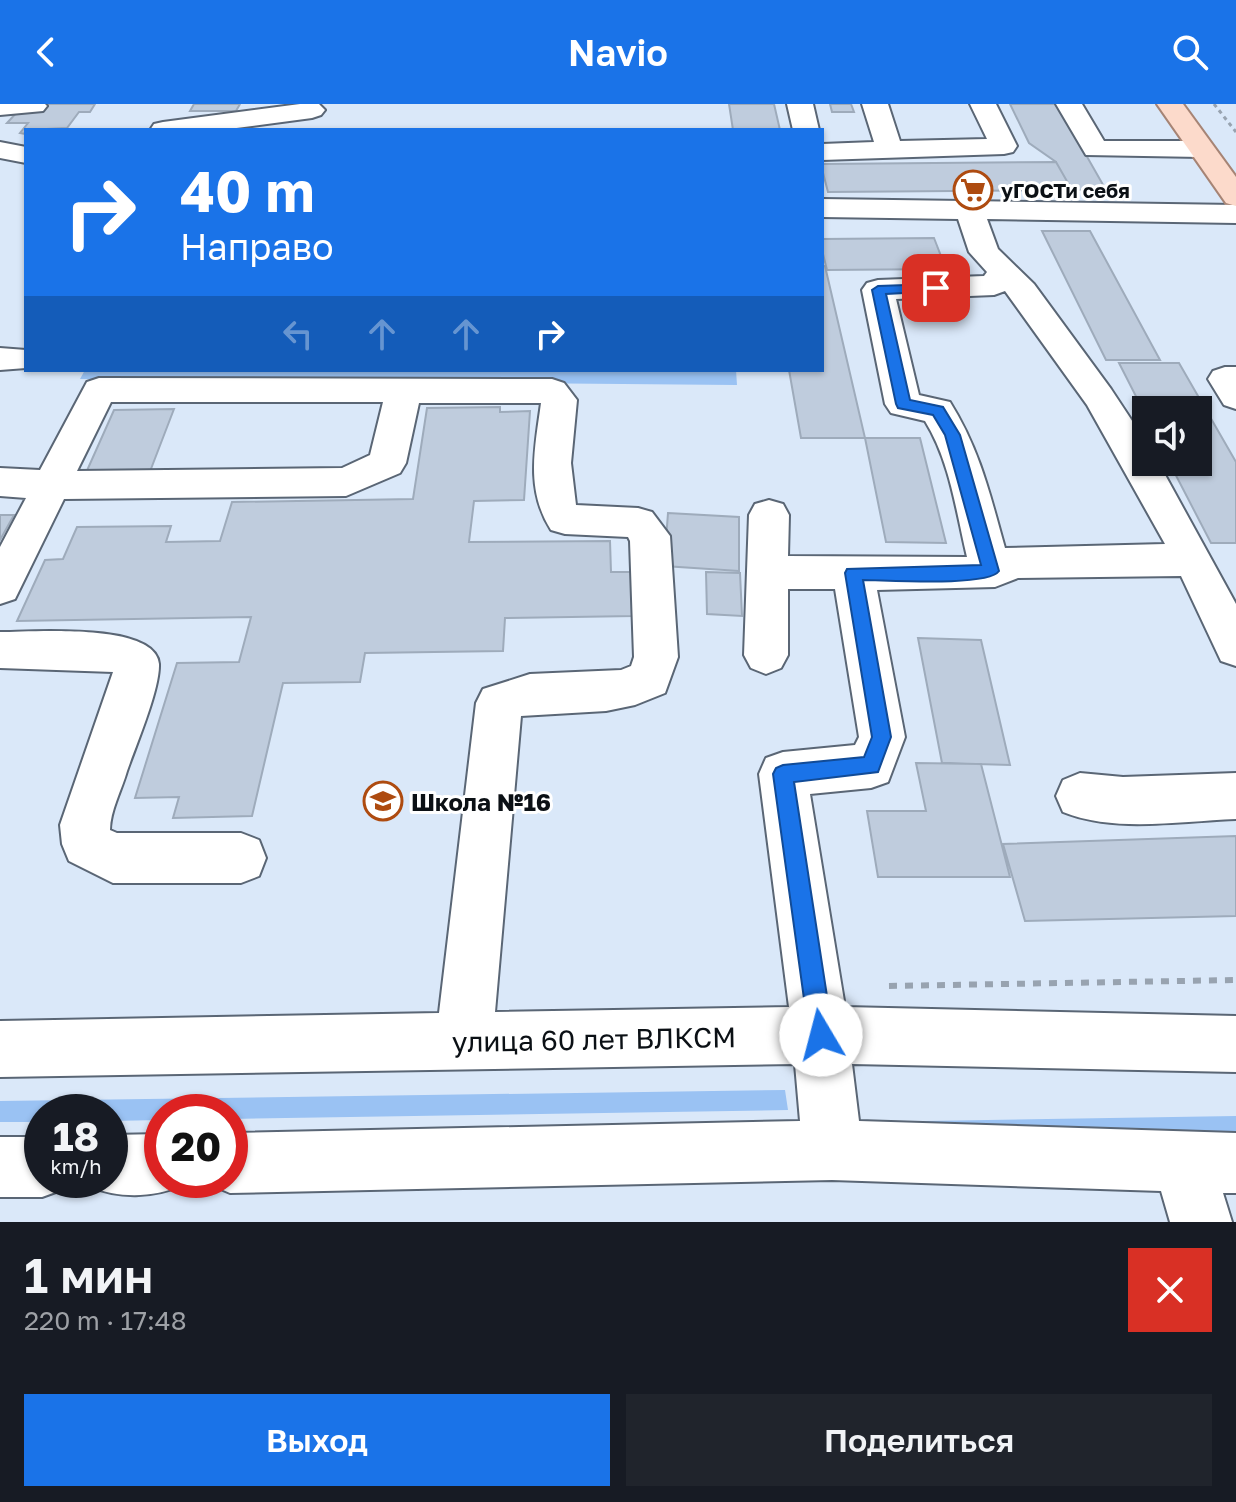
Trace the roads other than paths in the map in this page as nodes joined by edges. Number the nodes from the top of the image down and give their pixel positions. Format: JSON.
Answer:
{"nodes":[{"id":1,"x":171,"y":104,"type":"edge"},
{"id":2,"x":800,"y":104,"type":"edge"},
{"id":3,"x":875,"y":104,"type":"edge"},
{"id":4,"x":983,"y":104,"type":"edge"},
{"id":5,"x":1069,"y":104,"type":"edge"},
{"id":6,"x":1170,"y":104,"type":"edge"},
{"id":7,"x":34,"y":106,"type":"edge"},
{"id":8,"x":0,"y":107,"type":"edge"},
{"id":9,"x":256,"y":110,"type":"edge"},
{"id":10,"x":309,"y":117,"type":"edge"},
{"id":11,"x":158,"y":128,"type":"edge"},
{"id":12,"x":172,"y":128,"type":"edge"},
{"id":13,"x":806,"y":128,"type":"edge"},
{"id":14,"x":1201,"y":149,"type":"junction"},
{"id":15,"x":0,"y":150,"type":"edge"},
{"id":16,"x":890,"y":150,"type":"junction"},
{"id":17,"x":824,"y":152,"type":"edge"},
{"id":18,"x":24,"y":155,"type":"edge"},
{"id":19,"x":1235,"y":200,"type":"edge"},
{"id":20,"x":824,"y":208,"type":"edge"},
{"id":21,"x":969,"y":210,"type":"junction"},
{"id":22,"x":1003,"y":271,"type":"junction"},
{"id":23,"x":1236,"y":379,"type":"edge"},
{"id":24,"x":404,"y":390,"type":"junction"},
{"id":25,"x":1236,"y":397,"type":"edge"},
{"id":26,"x":0,"y":482,"type":"edge"},
{"id":27,"x":49,"y":485,"type":"junction"},
{"id":28,"x":769,"y":515,"type":"dead end"},
{"id":29,"x":1194,"y":560,"type":"junction"},
{"id":30,"x":991,"y":571,"type":"junction"},
{"id":31,"x":768,"y":572,"type":"junction"},
{"id":32,"x":853,"y":573,"type":"junction"},
{"id":33,"x":0,"y":587,"type":"edge"},
{"id":34,"x":1236,"y":648,"type":"edge"},
{"id":35,"x":0,"y":650,"type":"edge"},
{"id":36,"x":766,"y":655,"type":"dead end"},
{"id":37,"x":1080,"y":796,"type":"dead end"},
{"id":38,"x":1236,"y":796,"type":"edge"},
{"id":39,"x":241,"y":858,"type":"dead end"},
{"id":40,"x":821,"y":1035,"type":"junction"},
{"id":41,"x":464,"y":1041,"type":"junction"},
{"id":42,"x":1236,"y":1044,"type":"edge"},
{"id":43,"x":0,"y":1049,"type":"edge"},
{"id":44,"x":832,"y":1150,"type":"junction"},
{"id":45,"x":1210,"y":1162,"type":"edge"},
{"id":46,"x":248,"y":1163,"type":"edge"},
{"id":47,"x":0,"y":1167,"type":"edge"},
{"id":48,"x":24,"y":1167,"type":"edge"},
{"id":49,"x":1201,"y":1222,"type":"edge"}],
"edges":[{"from":1,"to":11,"type":"street"},
{"from":2,"to":13,"type":"street"},
{"from":3,"to":16,"type":"street"},
{"from":4,"to":16,"type":"street"},
{"from":5,"to":14,"type":"street"},
{"from":6,"to":14,"type":"main road"},
{"from":7,"to":8,"type":"street"},
{"from":9,"to":10,"type":"street"},
{"from":9,"to":12,"type":"street"},
{"from":14,"to":19,"type":"main road"},
{"from":15,"to":18,"type":"street"},
{"from":16,"to":17,"type":"street"},
{"from":19,"to":21,"type":"street"},
{"from":20,"to":21,"type":"street"},
{"from":21,"to":22,"type":"street"},
{"from":22,"to":29,"type":"street"},
{"from":22,"to":30,"type":"street"},
{"from":23,"to":25,"type":"street"},
{"from":24,"to":27,"type":"street"},
{"from":24,"to":27,"type":"street"},
{"from":24,"to":41,"type":"street"},
{"from":26,"to":27,"type":"street"},
{"from":27,"to":33,"type":"street"},
{"from":28,"to":31,"type":"street"},
{"from":29,"to":30,"type":"street"},
{"from":29,"to":34,"type":"street"},
{"from":30,"to":32,"type":"street"},
{"from":31,"to":32,"type":"street"},
{"from":31,"to":36,"type":"street"},
{"from":32,"to":40,"type":"street"},
{"from":35,"to":39,"type":"street"},
{"from":37,"to":38,"type":"street"},
{"from":40,"to":41,"type":"street","name":"улица 60 лет ВЛКСМ"},
{"from":40,"to":42,"type":"street","name":"улица 60 лет ВЛКСМ"},
{"from":40,"to":44,"type":"street"},
{"from":41,"to":43,"type":"street","name":"улица 60 лет ВЛКСМ"},
{"from":44,"to":45,"type":"street"},
{"from":44,"to":46,"type":"street"},
{"from":45,"to":49,"type":"street"},
{"from":47,"to":48,"type":"street"}]}
